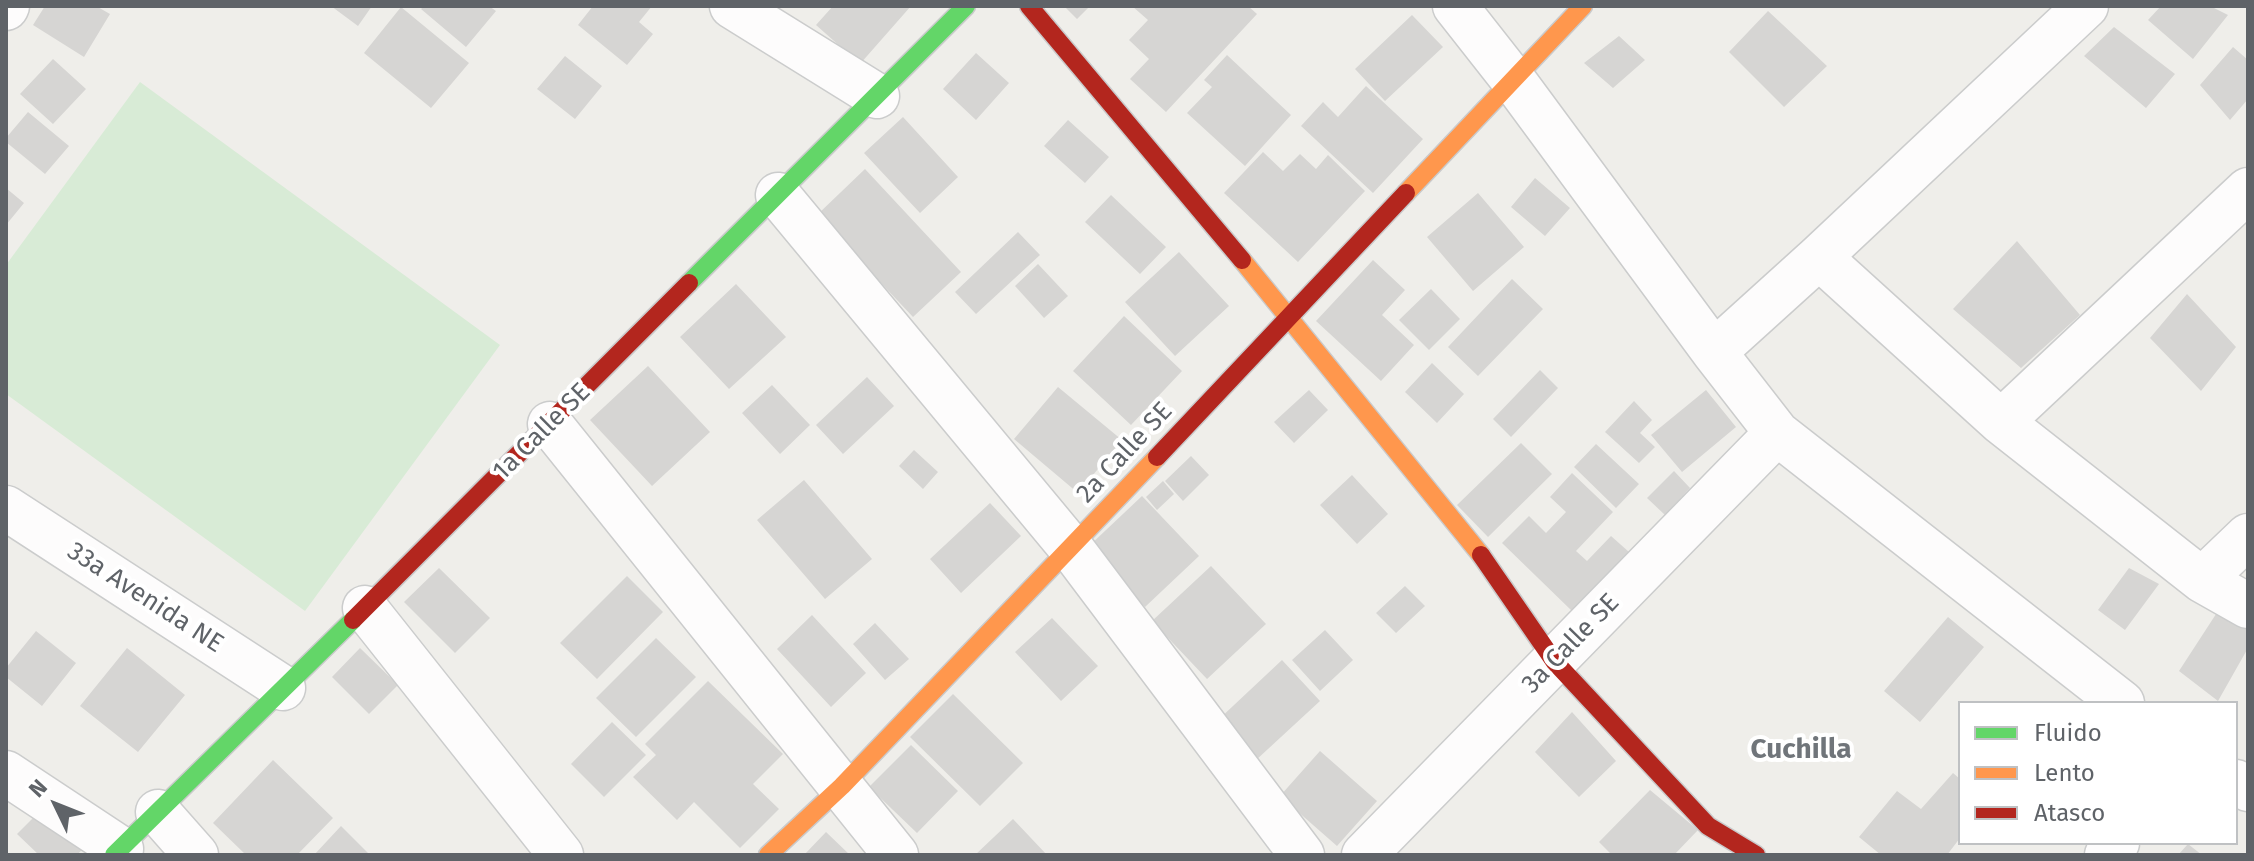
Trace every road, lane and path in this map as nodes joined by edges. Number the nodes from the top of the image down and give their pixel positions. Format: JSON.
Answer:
{"nodes":[{"id":1,"x":732,"y":6,"type":"edge"},
{"id":2,"x":966,"y":6,"type":"edge"},
{"id":3,"x":1029,"y":6,"type":"edge"},
{"id":4,"x":1455,"y":6,"type":"edge"},
{"id":5,"x":1583,"y":6,"type":"edge"},
{"id":6,"x":2086,"y":6,"type":"edge"},
{"id":7,"x":1514,"y":81,"type":"junction"},
{"id":8,"x":877,"y":96,"type":"junction"},
{"id":9,"x":2248,"y":190,"type":"edge"},
{"id":10,"x":778,"y":195,"type":"junction"},
{"id":11,"x":1819,"y":257,"type":"junction"},
{"id":12,"x":1289,"y":316,"type":"junction"},
{"id":13,"x":1714,"y":352,"type":"junction"},
{"id":14,"x":2001,"y":422,"type":"junction"},
{"id":15,"x":550,"y":424,"type":"junction"},
{"id":16,"x":1777,"y":433,"type":"junction"},
{"id":17,"x":6,"y":508,"type":"edge"},
{"id":18,"x":2248,"y":536,"type":"edge"},
{"id":19,"x":1071,"y":548,"type":"junction"},
{"id":20,"x":2202,"y":580,"type":"junction"},
{"id":21,"x":2248,"y":606,"type":"edge"},
{"id":22,"x":365,"y":608,"type":"junction"},
{"id":23,"x":1554,"y":661,"type":"junction"},
{"id":24,"x":283,"y":688,"type":"junction"},
{"id":25,"x":2119,"y":701,"type":"edge"},
{"id":26,"x":6,"y":773,"type":"edge"},
{"id":27,"x":842,"y":786,"type":"junction"},
{"id":28,"x":158,"y":812,"type":"junction"},
{"id":29,"x":117,"y":852,"type":"edge"},
{"id":30,"x":196,"y":855,"type":"edge"},
{"id":31,"x":561,"y":855,"type":"edge"},
{"id":32,"x":768,"y":855,"type":"edge"},
{"id":33,"x":896,"y":855,"type":"edge"},
{"id":34,"x":1302,"y":855,"type":"edge"},
{"id":35,"x":1364,"y":855,"type":"edge"},
{"id":36,"x":1756,"y":855,"type":"edge"}],
"edges":[{"from":1,"to":8,"type":"street"},
{"from":2,"to":8,"type":"street","name":"1a Calle SE"},
{"from":3,"to":12,"type":"street"},
{"from":4,"to":7,"type":"street"},
{"from":5,"to":7,"type":"street","name":"2a Calle SE"},
{"from":6,"to":11,"type":"street"},
{"from":7,"to":12,"type":"street","name":"2a Calle SE"},
{"from":7,"to":13,"type":"street"},
{"from":8,"to":10,"type":"street","name":"1a Calle SE"},
{"from":9,"to":14,"type":"street"},
{"from":10,"to":15,"type":"street","name":"1a Calle SE"},
{"from":10,"to":19,"type":"street"},
{"from":11,"to":13,"type":"street"},
{"from":11,"to":14,"type":"street"},
{"from":12,"to":19,"type":"street","name":"2a Calle SE"},
{"from":12,"to":23,"type":"street"},
{"from":13,"to":16,"type":"street"},
{"from":14,"to":20,"type":"street"},
{"from":15,"to":22,"type":"street","name":"1a Calle SE"},
{"from":15,"to":27,"type":"street"},
{"from":16,"to":23,"type":"street","name":"3a Calle SE"},
{"from":16,"to":25,"type":"street"},
{"from":17,"to":24,"type":"street","name":"33a Avenida NE"},
{"from":18,"to":20,"type":"street"},
{"from":19,"to":27,"type":"street","name":"2a Calle SE"},
{"from":19,"to":34,"type":"street"},
{"from":20,"to":21,"type":"street"},
{"from":22,"to":24,"type":"street","name":"1a Calle SE"},
{"from":22,"to":31,"type":"street"},
{"from":23,"to":35,"type":"street","name":"3a Calle SE"},
{"from":23,"to":36,"type":"street"},
{"from":24,"to":28,"type":"street","name":"1a Calle SE"},
{"from":26,"to":29,"type":"street"},
{"from":27,"to":32,"type":"street","name":"2a Calle SE"},
{"from":27,"to":33,"type":"street"},
{"from":28,"to":29,"type":"street","name":"1a Calle SE"},
{"from":28,"to":30,"type":"street"}]}
